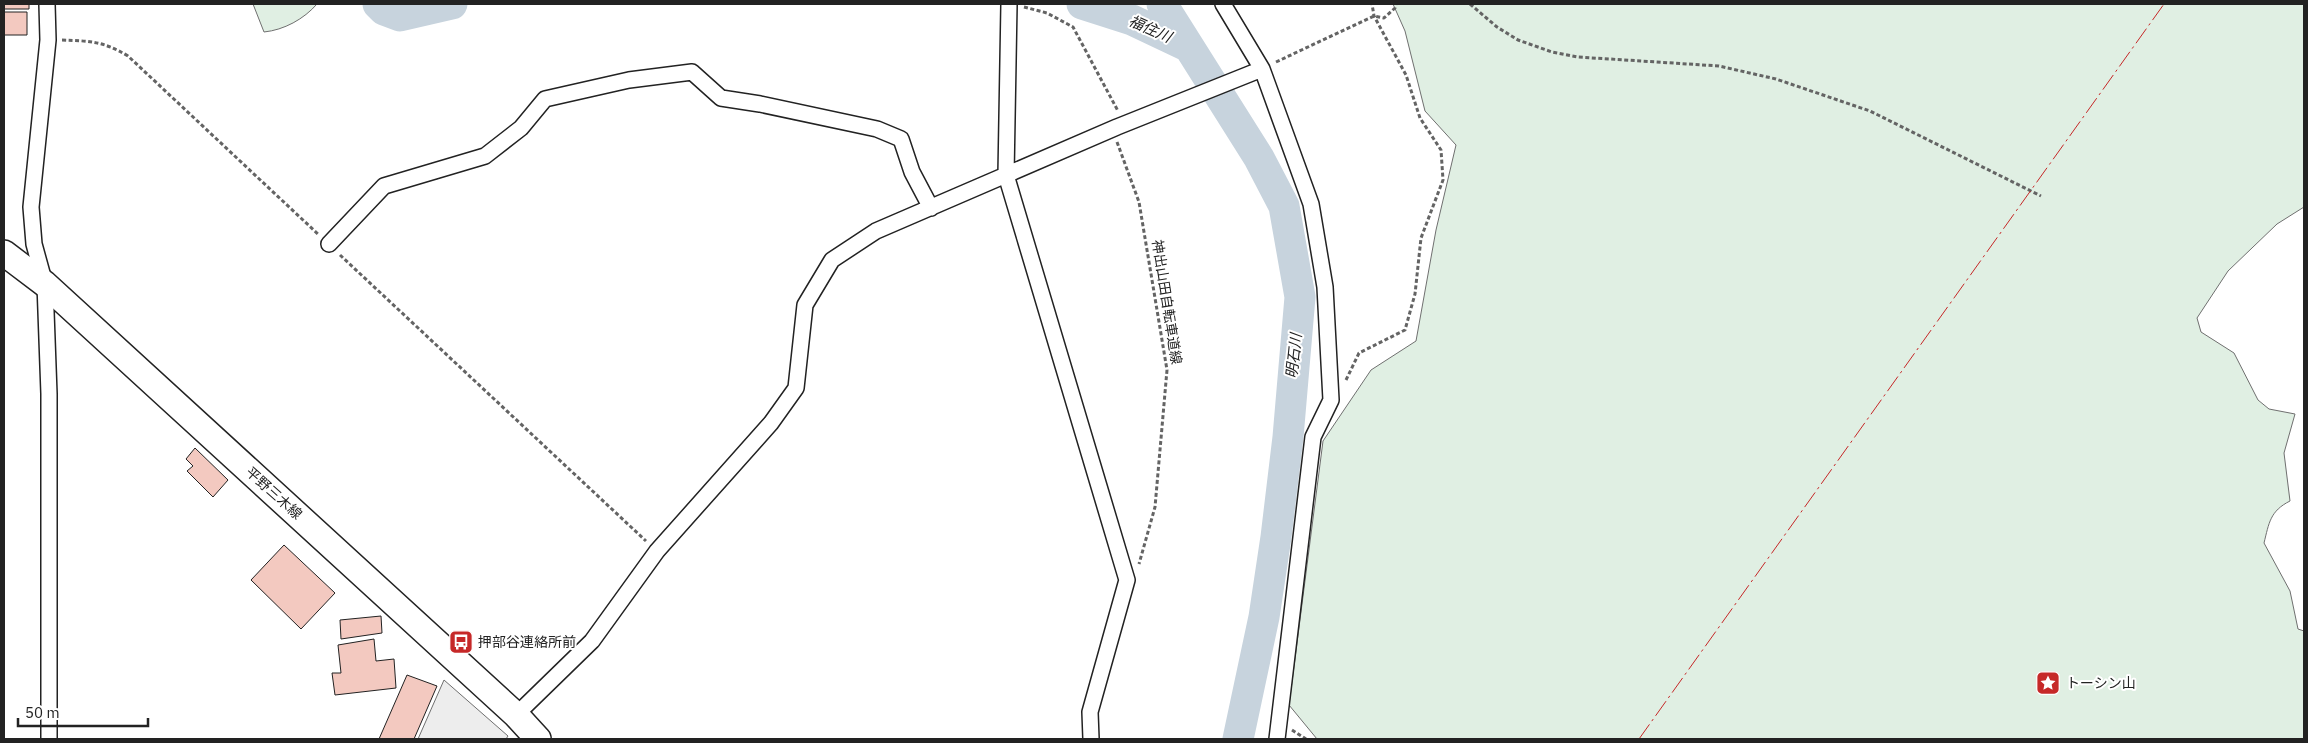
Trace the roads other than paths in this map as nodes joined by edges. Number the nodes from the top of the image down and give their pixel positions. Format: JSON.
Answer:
{"nodes":[{"id":1,"x":46,"y":4,"type":"edge"},
{"id":2,"x":1008,"y":4,"type":"edge"},
{"id":3,"x":1223,"y":4,"type":"edge"},
{"id":4,"x":1262,"y":68,"type":"junction"},
{"id":5,"x":1006,"y":175,"type":"junction"},
{"id":6,"x":931,"y":208,"type":"junction"},
{"id":7,"x":328,"y":244,"type":"road end"},
{"id":8,"x":4,"y":253,"type":"edge"},
{"id":9,"x":45,"y":284,"type":"junction"},
{"id":10,"x":516,"y":715,"type":"junction"},
{"id":11,"x":49,"y":739,"type":"edge"},
{"id":12,"x":538,"y":739,"type":"edge"},
{"id":13,"x":1091,"y":739,"type":"edge"},
{"id":14,"x":1277,"y":739,"type":"edge"}],
"edges":[{"from":1,"to":9,"type":"street"},
{"from":2,"to":5,"type":"street"},
{"from":3,"to":4,"type":"street"},
{"from":4,"to":5,"type":"street"},
{"from":4,"to":14,"type":"street"},
{"from":5,"to":6,"type":"street"},
{"from":5,"to":13,"type":"street"},
{"from":6,"to":7,"type":"street"},
{"from":6,"to":10,"type":"street"},
{"from":8,"to":9,"type":"main road","name":"平野三木線"},
{"from":9,"to":10,"type":"main road","name":"平野三木線"},
{"from":9,"to":11,"type":"street"},
{"from":10,"to":12,"type":"main road","name":"平野三木線"}]}
